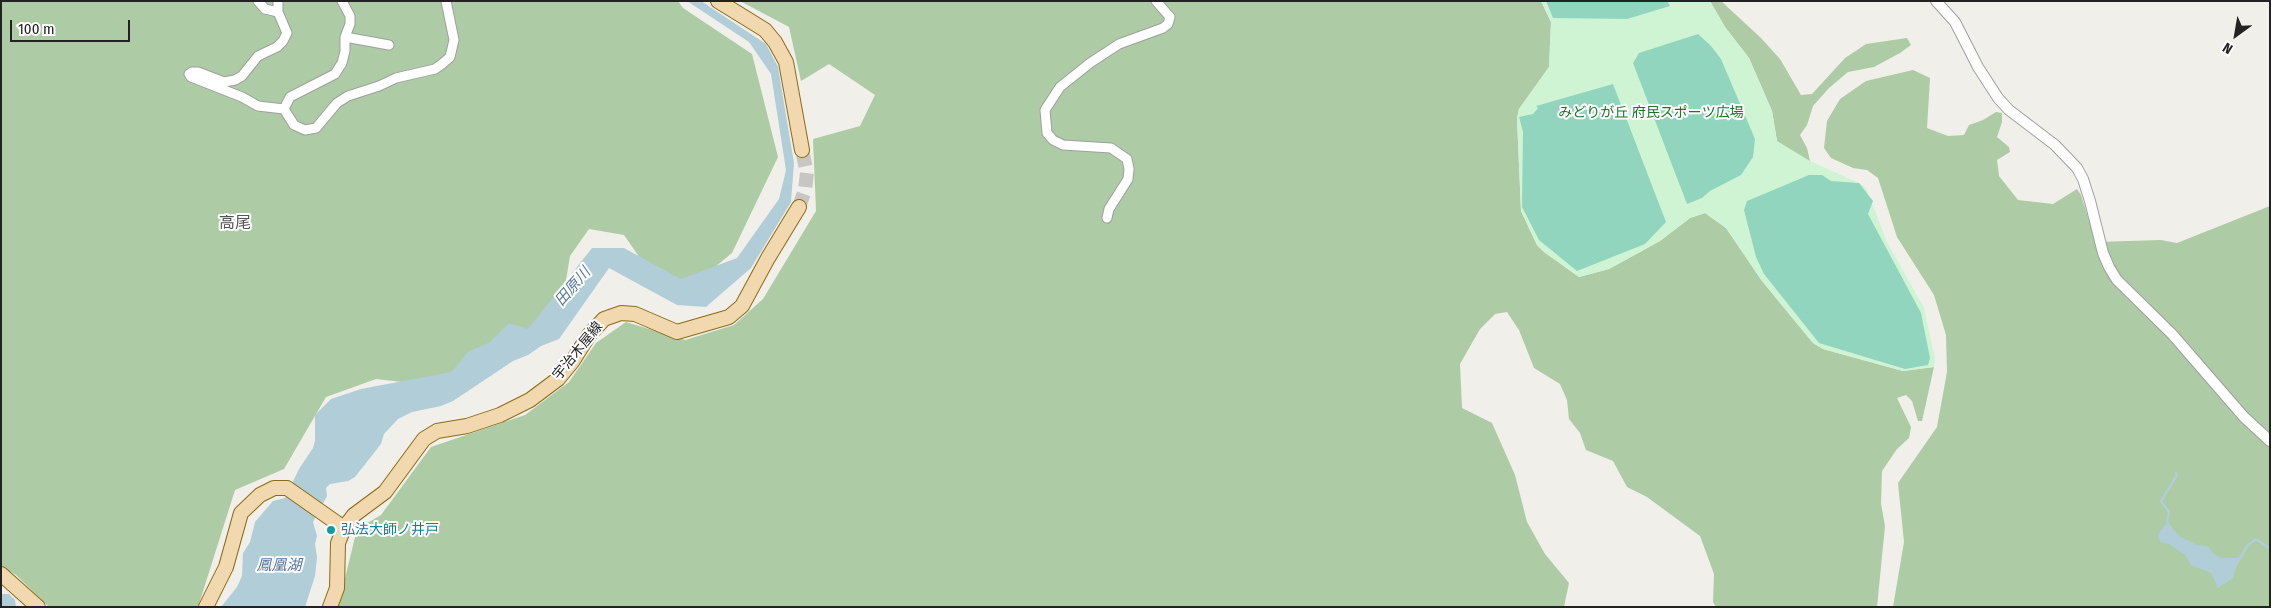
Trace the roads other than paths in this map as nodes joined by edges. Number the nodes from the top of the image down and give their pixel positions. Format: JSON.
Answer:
{"nodes":[{"id":1,"x":258,"y":1,"type":"edge"},
{"id":2,"x":278,"y":1,"type":"edge"},
{"id":3,"x":342,"y":1,"type":"edge"},
{"id":4,"x":446,"y":1,"type":"edge"},
{"id":5,"x":718,"y":1,"type":"edge"},
{"id":6,"x":1156,"y":1,"type":"edge"},
{"id":7,"x":1936,"y":1,"type":"edge"},
{"id":8,"x":278,"y":12,"type":"junction"},
{"id":9,"x":345,"y":37,"type":"junction"},
{"id":10,"x":390,"y":45,"type":"dead end"},
{"id":11,"x":284,"y":109,"type":"junction"},
{"id":12,"x":802,"y":150,"type":"tunnel mouth"},
{"id":13,"x":799,"y":207,"type":"tunnel mouth"},
{"id":14,"x":1107,"y":218,"type":"dead end"},
{"id":15,"x":2270,"y":442,"type":"edge"},
{"id":16,"x":340,"y":525,"type":"junction"},
{"id":17,"x":1,"y":574,"type":"edge"},
{"id":18,"x":38,"y":607,"type":"edge"},
{"id":19,"x":206,"y":607,"type":"edge"},
{"id":20,"x":330,"y":607,"type":"edge"}],
"edges":[{"from":1,"to":8,"type":"street"},
{"from":2,"to":8,"type":"street"},
{"from":3,"to":9,"type":"street"},
{"from":4,"to":11,"type":"street"},
{"from":5,"to":12,"type":"main road"},
{"from":6,"to":14,"type":"street"},
{"from":7,"to":15,"type":"street"},
{"from":8,"to":11,"type":"street"},
{"from":9,"to":10,"type":"street"},
{"from":9,"to":11,"type":"street"},
{"from":13,"to":16,"type":"main road","name":"宇治木屋線"},
{"from":16,"to":19,"type":"main road"},
{"from":16,"to":20,"type":"main road"},
{"from":17,"to":18,"type":"main road"}]}
